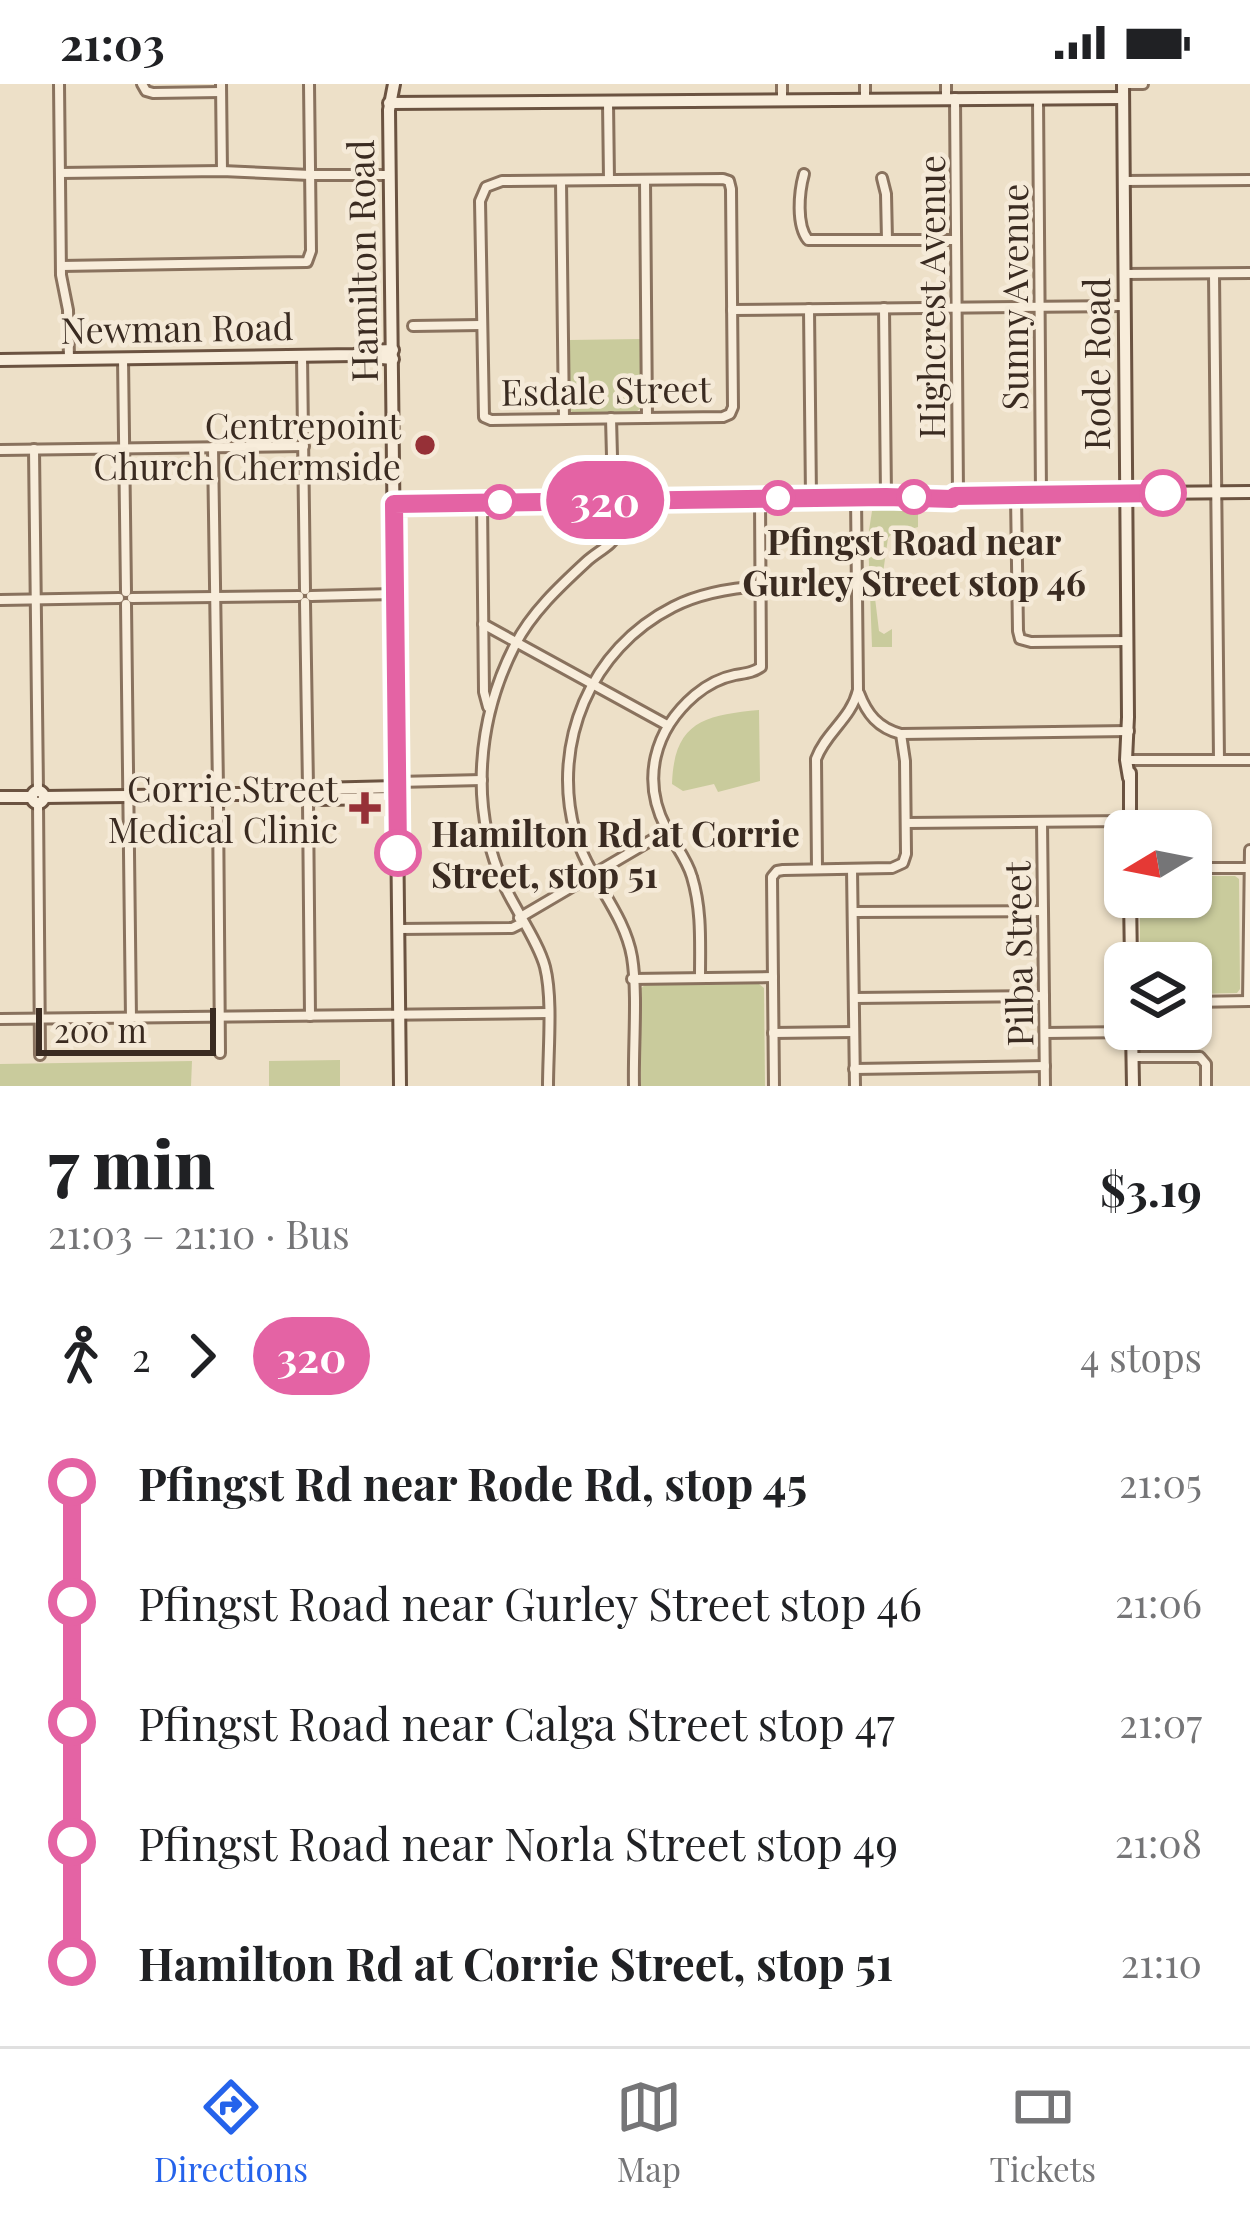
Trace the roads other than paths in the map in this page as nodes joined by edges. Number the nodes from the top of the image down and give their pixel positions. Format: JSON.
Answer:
{"nodes":[{"id":1,"x":59,"y":84,"type":"edge"},
{"id":2,"x":142,"y":84,"type":"edge"},
{"id":3,"x":309,"y":84,"type":"edge"},
{"id":4,"x":394,"y":84,"type":"edge"},
{"id":5,"x":782,"y":84,"type":"edge"},
{"id":6,"x":865,"y":84,"type":"edge"},
{"id":7,"x":946,"y":84,"type":"edge"},
{"id":8,"x":1143,"y":84,"type":"edge"},
{"id":9,"x":221,"y":88,"type":"edge"},
{"id":10,"x":1123,"y":89,"type":"edge"},
{"id":11,"x":950,"y":98,"type":"junction"},
{"id":12,"x":1038,"y":98,"type":"junction"},
{"id":13,"x":865,"y":99,"type":"junction"},
{"id":14,"x":782,"y":100,"type":"junction"},
{"id":15,"x":608,"y":102,"type":"junction"},
{"id":16,"x":389,"y":103,"type":"junction"},
{"id":17,"x":222,"y":171,"type":"junction"},
{"id":18,"x":60,"y":173,"type":"junction"},
{"id":19,"x":804,"y":174,"type":"dead end"},
{"id":20,"x":310,"y":175,"type":"junction"},
{"id":21,"x":391,"y":175,"type":"junction"},
{"id":22,"x":882,"y":178,"type":"dead end"},
{"id":23,"x":609,"y":180,"type":"junction"},
{"id":24,"x":645,"y":180,"type":"junction"},
{"id":25,"x":1250,"y":180,"type":"edge"},
{"id":26,"x":561,"y":181,"type":"junction"},
{"id":27,"x":1124,"y":181,"type":"junction"},
{"id":28,"x":956,"y":240,"type":"junction"},
{"id":29,"x":887,"y":241,"type":"junction"},
{"id":30,"x":61,"y":266,"type":"junction"},
{"id":31,"x":1250,"y":273,"type":"edge"},
{"id":32,"x":1124,"y":274,"type":"junction"},
{"id":33,"x":1214,"y":274,"type":"junction"},
{"id":34,"x":1124,"y":306,"type":"junction"},
{"id":35,"x":957,"y":307,"type":"junction"},
{"id":36,"x":1040,"y":307,"type":"junction"},
{"id":37,"x":884,"y":308,"type":"junction"},
{"id":38,"x":809,"y":309,"type":"junction"},
{"id":39,"x":732,"y":310,"type":"junction"},
{"id":40,"x":481,"y":325,"type":"junction"},
{"id":41,"x":413,"y":326,"type":"dead end"},
{"id":42,"x":393,"y":355,"type":"junction"},
{"id":43,"x":302,"y":356,"type":"junction"},
{"id":44,"x":123,"y":358,"type":"junction"},
{"id":45,"x":69,"y":359,"type":"junction"},
{"id":46,"x":0,"y":360,"type":"edge"},
{"id":47,"x":611,"y":418,"type":"junction"},
{"id":48,"x":647,"y":418,"type":"junction"},
{"id":49,"x":563,"y":419,"type":"junction"},
{"id":50,"x":304,"y":446,"type":"junction"},
{"id":51,"x":213,"y":447,"type":"junction"},
{"id":52,"x":124,"y":448,"type":"junction"},
{"id":53,"x":34,"y":449,"type":"junction"},
{"id":54,"x":0,"y":450,"type":"edge"},
{"id":55,"x":1250,"y":492,"type":"edge"},
{"id":56,"x":1216,"y":493,"type":"junction"},
{"id":57,"x":1125,"y":494,"type":"junction"},
{"id":58,"x":1041,"y":495,"type":"junction"},
{"id":59,"x":957,"y":496,"type":"junction"},
{"id":60,"x":1016,"y":496,"type":"junction"},
{"id":61,"x":856,"y":497,"type":"junction"},
{"id":62,"x":886,"y":497,"type":"junction"},
{"id":63,"x":811,"y":498,"type":"junction"},
{"id":64,"x":760,"y":499,"type":"junction"},
{"id":65,"x":614,"y":500,"type":"junction"},
{"id":66,"x":482,"y":502,"type":"junction"},
{"id":67,"x":394,"y":504,"type":"junction"},
{"id":68,"x":762,"y":586,"type":"junction"},
{"id":69,"x":395,"y":594,"type":"junction"},
{"id":70,"x":305,"y":596,"type":"junction"},
{"id":71,"x":215,"y":597,"type":"junction"},
{"id":72,"x":126,"y":598,"type":"junction"},
{"id":73,"x":0,"y":599,"type":"edge"},
{"id":74,"x":36,"y":599,"type":"junction"},
{"id":75,"x":483,"y":624,"type":"junction"},
{"id":76,"x":1127,"y":641,"type":"junction"},
{"id":77,"x":516,"y":642,"type":"junction"},
{"id":78,"x":592,"y":684,"type":"junction"},
{"id":79,"x":858,"y":690,"type":"junction"},
{"id":80,"x":489,"y":708,"type":"junction"},
{"id":81,"x":668,"y":725,"type":"junction"},
{"id":82,"x":1128,"y":731,"type":"junction"},
{"id":83,"x":901,"y":734,"type":"junction"},
{"id":84,"x":1129,"y":760,"type":"junction"},
{"id":85,"x":1219,"y":760,"type":"junction"},
{"id":86,"x":1250,"y":760,"type":"edge"},
{"id":87,"x":482,"y":780,"type":"junction"},
{"id":88,"x":397,"y":789,"type":"junction"},
{"id":89,"x":309,"y":794,"type":"junction"},
{"id":90,"x":218,"y":795,"type":"junction"},
{"id":91,"x":128,"y":796,"type":"junction"},
{"id":92,"x":0,"y":797,"type":"edge"},
{"id":93,"x":38,"y":797,"type":"junction"},
{"id":94,"x":1130,"y":810,"type":"edge"},
{"id":95,"x":1042,"y":822,"type":"junction"},
{"id":96,"x":906,"y":824,"type":"junction"},
{"id":97,"x":1104,"y":825,"type":"edge"},
{"id":98,"x":667,"y":831,"type":"junction"},
{"id":99,"x":1250,"y":850,"type":"edge"},
{"id":100,"x":1212,"y":868,"type":"edge"},
{"id":101,"x":1248,"y":868,"type":"edge"},
{"id":102,"x":817,"y":869,"type":"junction"},
{"id":103,"x":852,"y":869,"type":"junction"},
{"id":104,"x":594,"y":874,"type":"junction"},
{"id":105,"x":1043,"y":911,"type":"junction"},
{"id":106,"x":853,"y":912,"type":"junction"},
{"id":107,"x":521,"y":921,"type":"junction"},
{"id":108,"x":399,"y":929,"type":"junction"},
{"id":109,"x":773,"y":977,"type":"junction"},
{"id":110,"x":700,"y":978,"type":"junction"},
{"id":111,"x":632,"y":979,"type":"junction"},
{"id":112,"x":1044,"y":996,"type":"junction"},
{"id":113,"x":854,"y":998,"type":"junction"},
{"id":114,"x":1249,"y":1001,"type":"edge"},
{"id":115,"x":1212,"y":1002,"type":"edge"},
{"id":116,"x":548,"y":1013,"type":"junction"},
{"id":117,"x":400,"y":1015,"type":"junction"},
{"id":118,"x":220,"y":1016,"type":"junction"},
{"id":119,"x":310,"y":1016,"type":"junction"},
{"id":120,"x":130,"y":1018,"type":"junction"},
{"id":121,"x":0,"y":1019,"type":"edge"},
{"id":122,"x":40,"y":1019,"type":"junction"},
{"id":123,"x":1104,"y":1031,"type":"edge"},
{"id":124,"x":854,"y":1032,"type":"junction"},
{"id":125,"x":773,"y":1033,"type":"junction"},
{"id":126,"x":1045,"y":1033,"type":"junction"},
{"id":127,"x":1132,"y":1050,"type":"edge"},
{"id":128,"x":220,"y":1053,"type":"dead end"},
{"id":129,"x":40,"y":1055,"type":"dead end"},
{"id":130,"x":1132,"y":1057,"type":"junction"},
{"id":131,"x":1045,"y":1066,"type":"junction"},
{"id":132,"x":854,"y":1069,"type":"junction"},
{"id":133,"x":400,"y":1086,"type":"edge"},
{"id":134,"x":548,"y":1086,"type":"edge"},
{"id":135,"x":634,"y":1086,"type":"edge"},
{"id":136,"x":774,"y":1086,"type":"edge"},
{"id":137,"x":854,"y":1086,"type":"edge"},
{"id":138,"x":1045,"y":1086,"type":"edge"},
{"id":139,"x":1133,"y":1086,"type":"edge"},
{"id":140,"x":1206,"y":1086,"type":"edge"}],
"edges":[{"from":1,"to":18,"type":"street"},
{"from":2,"to":9,"type":"street"},
{"from":3,"to":20,"type":"street"},
{"from":4,"to":16,"type":"main road","name":"Hamilton Road"},
{"from":5,"to":14,"type":"street"},
{"from":6,"to":13,"type":"street"},
{"from":7,"to":11,"type":"street","name":"Highcrest Avenue"},
{"from":8,"to":10,"type":"street"},
{"from":9,"to":17,"type":"street"},
{"from":10,"to":12,"type":"main road"},
{"from":10,"to":27,"type":"main road","name":"Rode Road"},
{"from":11,"to":12,"type":"main road"},
{"from":11,"to":13,"type":"main road"},
{"from":11,"to":28,"type":"street","name":"Highcrest Avenue"},
{"from":12,"to":36,"type":"street","name":"Sunny Avenue"},
{"from":13,"to":14,"type":"main road"},
{"from":14,"to":15,"type":"main road"},
{"from":15,"to":16,"type":"main road"},
{"from":15,"to":23,"type":"street"},
{"from":16,"to":21,"type":"main road","name":"Hamilton Road"},
{"from":17,"to":18,"type":"street"},
{"from":17,"to":20,"type":"street"},
{"from":18,"to":30,"type":"street"},
{"from":19,"to":29,"type":"street"},
{"from":20,"to":21,"type":"street"},
{"from":20,"to":30,"type":"street"},
{"from":21,"to":42,"type":"main road","name":"Hamilton Road"},
{"from":22,"to":29,"type":"street"},
{"from":23,"to":24,"type":"street"},
{"from":23,"to":26,"type":"street"},
{"from":24,"to":39,"type":"street"},
{"from":24,"to":48,"type":"street"},
{"from":25,"to":27,"type":"street"},
{"from":26,"to":40,"type":"street"},
{"from":26,"to":49,"type":"street"},
{"from":27,"to":32,"type":"main road","name":"Rode Road"},
{"from":28,"to":29,"type":"street"},
{"from":28,"to":35,"type":"street","name":"Highcrest Avenue"},
{"from":30,"to":45,"type":"street"},
{"from":31,"to":33,"type":"street"},
{"from":32,"to":33,"type":"street"},
{"from":32,"to":34,"type":"main road","name":"Rode Road"},
{"from":33,"to":56,"type":"street"},
{"from":34,"to":36,"type":"street"},
{"from":34,"to":57,"type":"main road","name":"Rode Road"},
{"from":35,"to":36,"type":"street"},
{"from":35,"to":37,"type":"street"},
{"from":35,"to":59,"type":"street","name":"Highcrest Avenue"},
{"from":36,"to":58,"type":"street","name":"Sunny Avenue"},
{"from":37,"to":38,"type":"street"},
{"from":37,"to":62,"type":"street"},
{"from":38,"to":39,"type":"street"},
{"from":38,"to":63,"type":"street"},
{"from":39,"to":48,"type":"street","name":"Esdale Street"},
{"from":40,"to":41,"type":"street"},
{"from":40,"to":49,"type":"street","name":"Esdale Street"},
{"from":42,"to":43,"type":"main road","name":"Newman Road"},
{"from":42,"to":67,"type":"main road","name":"Hamilton Road"},
{"from":43,"to":44,"type":"main road","name":"Newman Road"},
{"from":43,"to":50,"type":"street"},
{"from":44,"to":45,"type":"main road","name":"Newman Road"},
{"from":44,"to":52,"type":"street"},
{"from":45,"to":46,"type":"main road","name":"Newman Road"},
{"from":47,"to":48,"type":"street","name":"Esdale Street"},
{"from":47,"to":49,"type":"street","name":"Esdale Street"},
{"from":47,"to":65,"type":"street"},
{"from":50,"to":51,"type":"street"},
{"from":50,"to":70,"type":"street"},
{"from":51,"to":52,"type":"street"},
{"from":51,"to":71,"type":"street"},
{"from":52,"to":53,"type":"street"},
{"from":52,"to":72,"type":"street"},
{"from":53,"to":54,"type":"street"},
{"from":53,"to":74,"type":"street"},
{"from":55,"to":56,"type":"main road"},
{"from":56,"to":57,"type":"main road"},
{"from":56,"to":85,"type":"street"},
{"from":57,"to":58,"type":"main road"},
{"from":57,"to":76,"type":"main road","name":"Rode Road"},
{"from":58,"to":60,"type":"main road"},
{"from":59,"to":60,"type":"main road"},
{"from":59,"to":62,"type":"main road"},
{"from":60,"to":76,"type":"street"},
{"from":61,"to":62,"type":"main road"},
{"from":61,"to":63,"type":"main road"},
{"from":61,"to":79,"type":"street"},
{"from":63,"to":64,"type":"main road"},
{"from":64,"to":65,"type":"main road"},
{"from":64,"to":68,"type":"street"},
{"from":65,"to":66,"type":"main road"},
{"from":65,"to":77,"type":"street"},
{"from":66,"to":67,"type":"main road"},
{"from":66,"to":75,"type":"street"},
{"from":67,"to":69,"type":"main road","name":"Hamilton Road"},
{"from":68,"to":78,"type":"street"},
{"from":68,"to":81,"type":"street"},
{"from":69,"to":70,"type":"street"},
{"from":69,"to":88,"type":"main road","name":"Hamilton Road"},
{"from":70,"to":71,"type":"street"},
{"from":70,"to":89,"type":"street"},
{"from":71,"to":72,"type":"street"},
{"from":71,"to":90,"type":"street"},
{"from":72,"to":74,"type":"street"},
{"from":72,"to":91,"type":"street"},
{"from":73,"to":74,"type":"street"},
{"from":74,"to":93,"type":"street"},
{"from":75,"to":77,"type":"street"},
{"from":75,"to":80,"type":"street"},
{"from":76,"to":82,"type":"main road","name":"Rode Road"},
{"from":77,"to":78,"type":"street"},
{"from":77,"to":80,"type":"street"},
{"from":78,"to":81,"type":"street"},
{"from":78,"to":104,"type":"street"},
{"from":79,"to":83,"type":"street"},
{"from":79,"to":102,"type":"street"},
{"from":80,"to":87,"type":"street"},
{"from":81,"to":98,"type":"street"},
{"from":82,"to":83,"type":"street"},
{"from":82,"to":84,"type":"main road","name":"Rode Road"},
{"from":83,"to":96,"type":"street"},
{"from":84,"to":85,"type":"street"},
{"from":84,"to":94,"type":"main road","name":"Rode Road"},
{"from":85,"to":86,"type":"street"},
{"from":87,"to":88,"type":"street"},
{"from":87,"to":107,"type":"street"},
{"from":88,"to":89,"type":"main road"},
{"from":88,"to":108,"type":"main road","name":"Hamilton Road"},
{"from":89,"to":90,"type":"main road"},
{"from":89,"to":119,"type":"street"},
{"from":90,"to":91,"type":"main road"},
{"from":90,"to":118,"type":"street"},
{"from":91,"to":93,"type":"main road"},
{"from":91,"to":120,"type":"street"},
{"from":92,"to":93,"type":"main road"},
{"from":93,"to":122,"type":"street"},
{"from":95,"to":96,"type":"street"},
{"from":95,"to":97,"type":"street"},
{"from":95,"to":105,"type":"street","name":"Pilba Street"},
{"from":96,"to":103,"type":"street"},
{"from":98,"to":104,"type":"street"},
{"from":98,"to":110,"type":"street"},
{"from":99,"to":101,"type":"street"},
{"from":100,"to":101,"type":"street"},
{"from":101,"to":114,"type":"street"},
{"from":102,"to":103,"type":"street"},
{"from":102,"to":109,"type":"street"},
{"from":103,"to":106,"type":"street"},
{"from":104,"to":107,"type":"street"},
{"from":104,"to":111,"type":"street"},
{"from":105,"to":106,"type":"street"},
{"from":105,"to":112,"type":"street","name":"Pilba Street"},
{"from":106,"to":113,"type":"street"},
{"from":107,"to":108,"type":"street"},
{"from":107,"to":116,"type":"street"},
{"from":108,"to":117,"type":"main road","name":"Hamilton Road"},
{"from":109,"to":110,"type":"street"},
{"from":109,"to":125,"type":"street"},
{"from":110,"to":111,"type":"street"},
{"from":111,"to":135,"type":"street"},
{"from":112,"to":113,"type":"street"},
{"from":112,"to":126,"type":"street","name":"Pilba Street"},
{"from":113,"to":124,"type":"street"},
{"from":114,"to":115,"type":"street"},
{"from":116,"to":117,"type":"street"},
{"from":116,"to":134,"type":"street"},
{"from":117,"to":119,"type":"street"},
{"from":117,"to":133,"type":"main road","name":"Hamilton Road"},
{"from":118,"to":119,"type":"street"},
{"from":118,"to":120,"type":"street"},
{"from":118,"to":128,"type":"street"},
{"from":120,"to":122,"type":"street"},
{"from":121,"to":122,"type":"street"},
{"from":122,"to":129,"type":"street"},
{"from":123,"to":126,"type":"street"},
{"from":124,"to":125,"type":"street"},
{"from":124,"to":132,"type":"street"},
{"from":125,"to":136,"type":"street"},
{"from":126,"to":131,"type":"street","name":"Pilba Street"},
{"from":127,"to":130,"type":"main road"},
{"from":130,"to":139,"type":"main road"},
{"from":130,"to":140,"type":"street"},
{"from":131,"to":132,"type":"street"},
{"from":131,"to":138,"type":"street","name":"Pilba Street"},
{"from":132,"to":137,"type":"street"}]}
